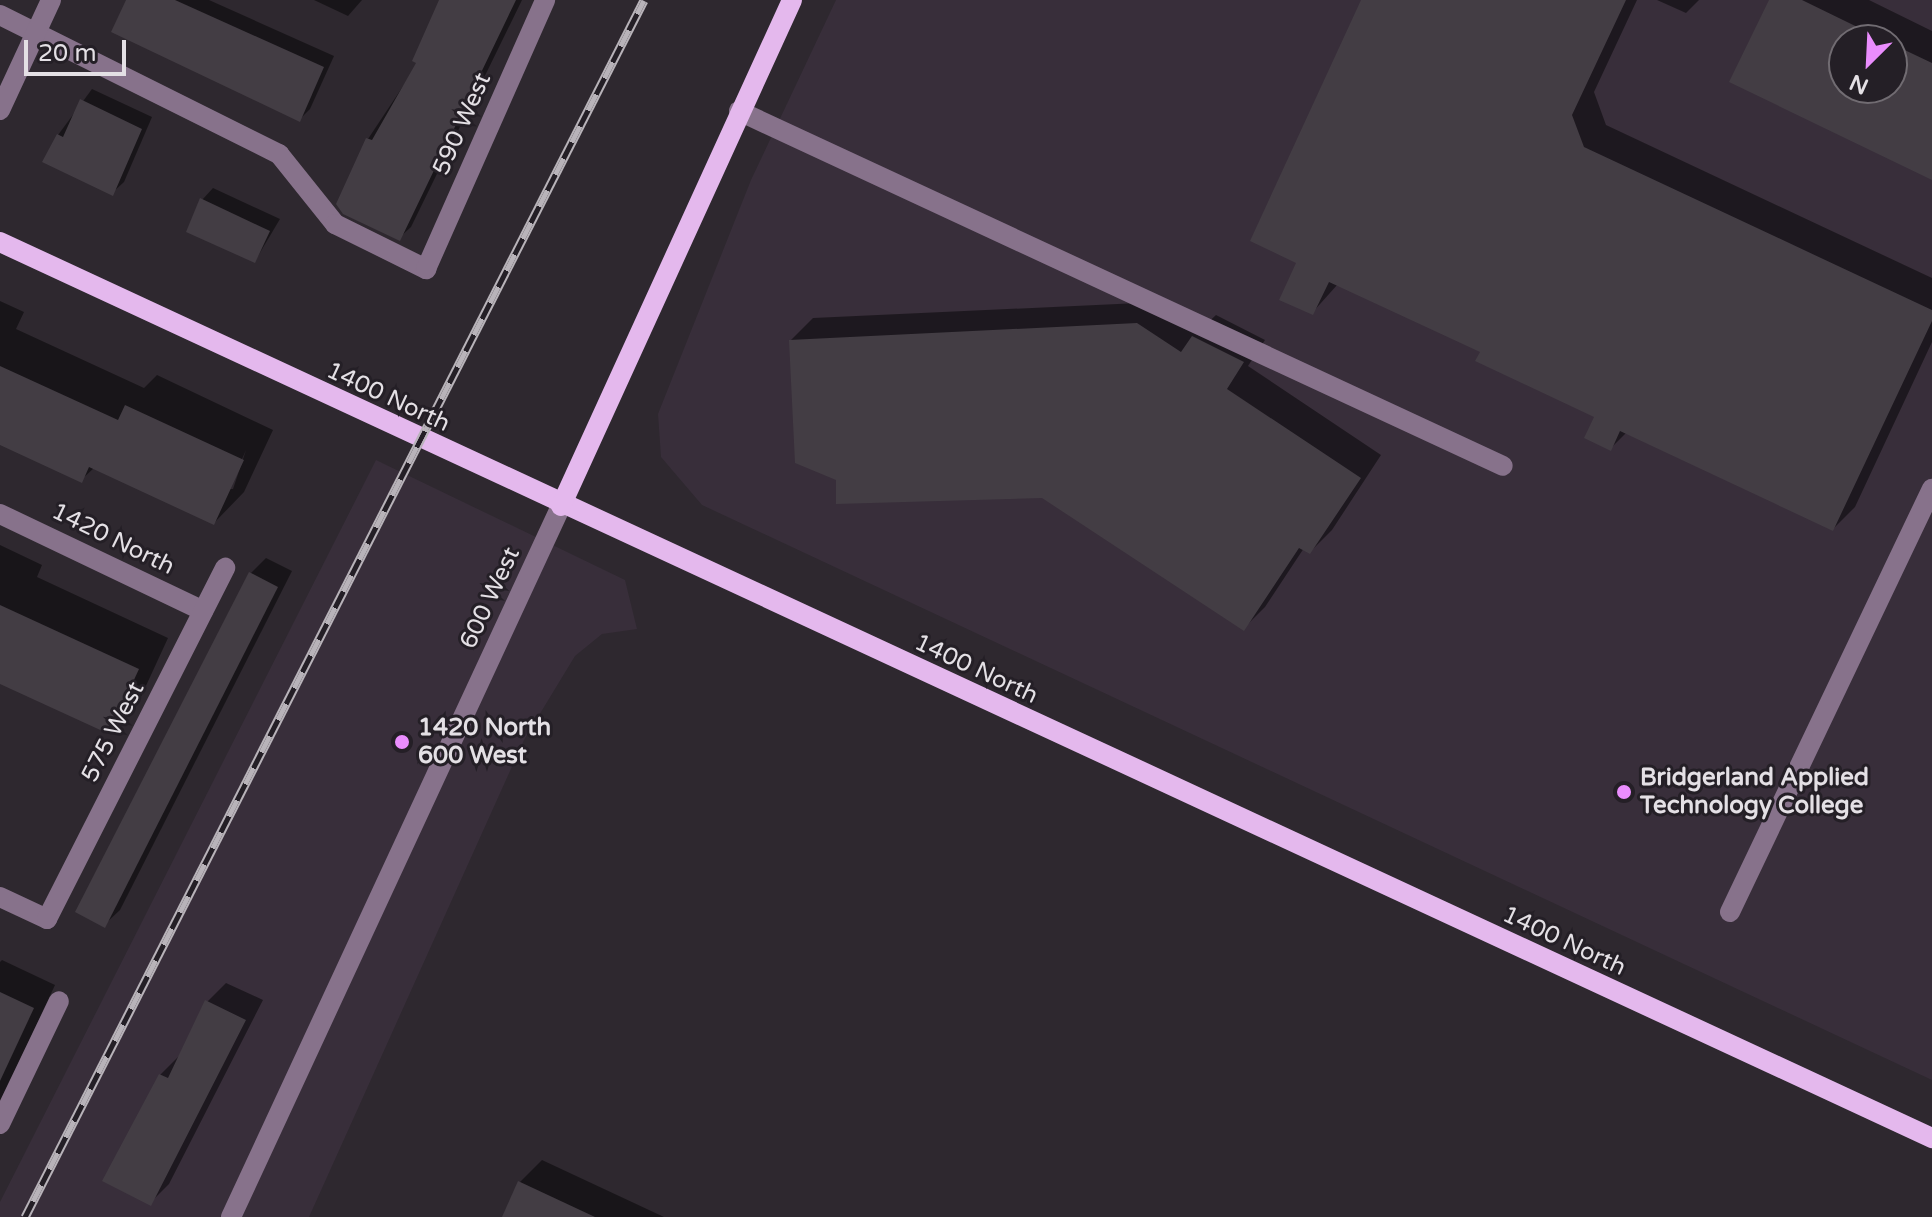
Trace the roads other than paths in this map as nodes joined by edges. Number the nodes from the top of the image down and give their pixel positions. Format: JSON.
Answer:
{"nodes":[{"id":1,"x":51,"y":0,"type":"edge"},
{"id":2,"x":545,"y":0,"type":"edge"},
{"id":3,"x":792,"y":0,"type":"edge"},
{"id":4,"x":0,"y":15,"type":"edge"},
{"id":5,"x":36,"y":32,"type":"junction"},
{"id":6,"x":0,"y":110,"type":"edge"},
{"id":7,"x":739,"y":111,"type":"junction"},
{"id":8,"x":0,"y":242,"type":"edge"},
{"id":9,"x":1503,"y":466,"type":"dead end"},
{"id":10,"x":1932,"y":489,"type":"edge"},
{"id":11,"x":561,"y":506,"type":"junction"},
{"id":12,"x":0,"y":514,"type":"edge"},
{"id":13,"x":225,"y":568,"type":"dead end"},
{"id":14,"x":203,"y":611,"type":"junction"},
{"id":15,"x":0,"y":897,"type":"edge"},
{"id":16,"x":1730,"y":912,"type":"dead end"},
{"id":17,"x":59,"y":1001,"type":"dead end"},
{"id":18,"x":0,"y":1124,"type":"edge"},
{"id":19,"x":1932,"y":1138,"type":"edge"},
{"id":20,"x":231,"y":1217,"type":"edge"}],
"edges":[{"from":1,"to":5,"type":"street"},
{"from":2,"to":5,"type":"street","name":"590 West"},
{"from":3,"to":7,"type":"main road","name":"600 West"},
{"from":4,"to":5,"type":"street"},
{"from":5,"to":6,"type":"street"},
{"from":7,"to":9,"type":"street"},
{"from":7,"to":11,"type":"main road","name":"600 West"},
{"from":8,"to":11,"type":"main road","name":"1400 North"},
{"from":10,"to":16,"type":"street"},
{"from":11,"to":19,"type":"main road","name":"1400 North"},
{"from":11,"to":20,"type":"street","name":"600 West"},
{"from":12,"to":14,"type":"street","name":"1420 North"},
{"from":13,"to":14,"type":"street","name":"575 West"},
{"from":14,"to":15,"type":"street","name":"575 West"},
{"from":17,"to":18,"type":"street"}]}
